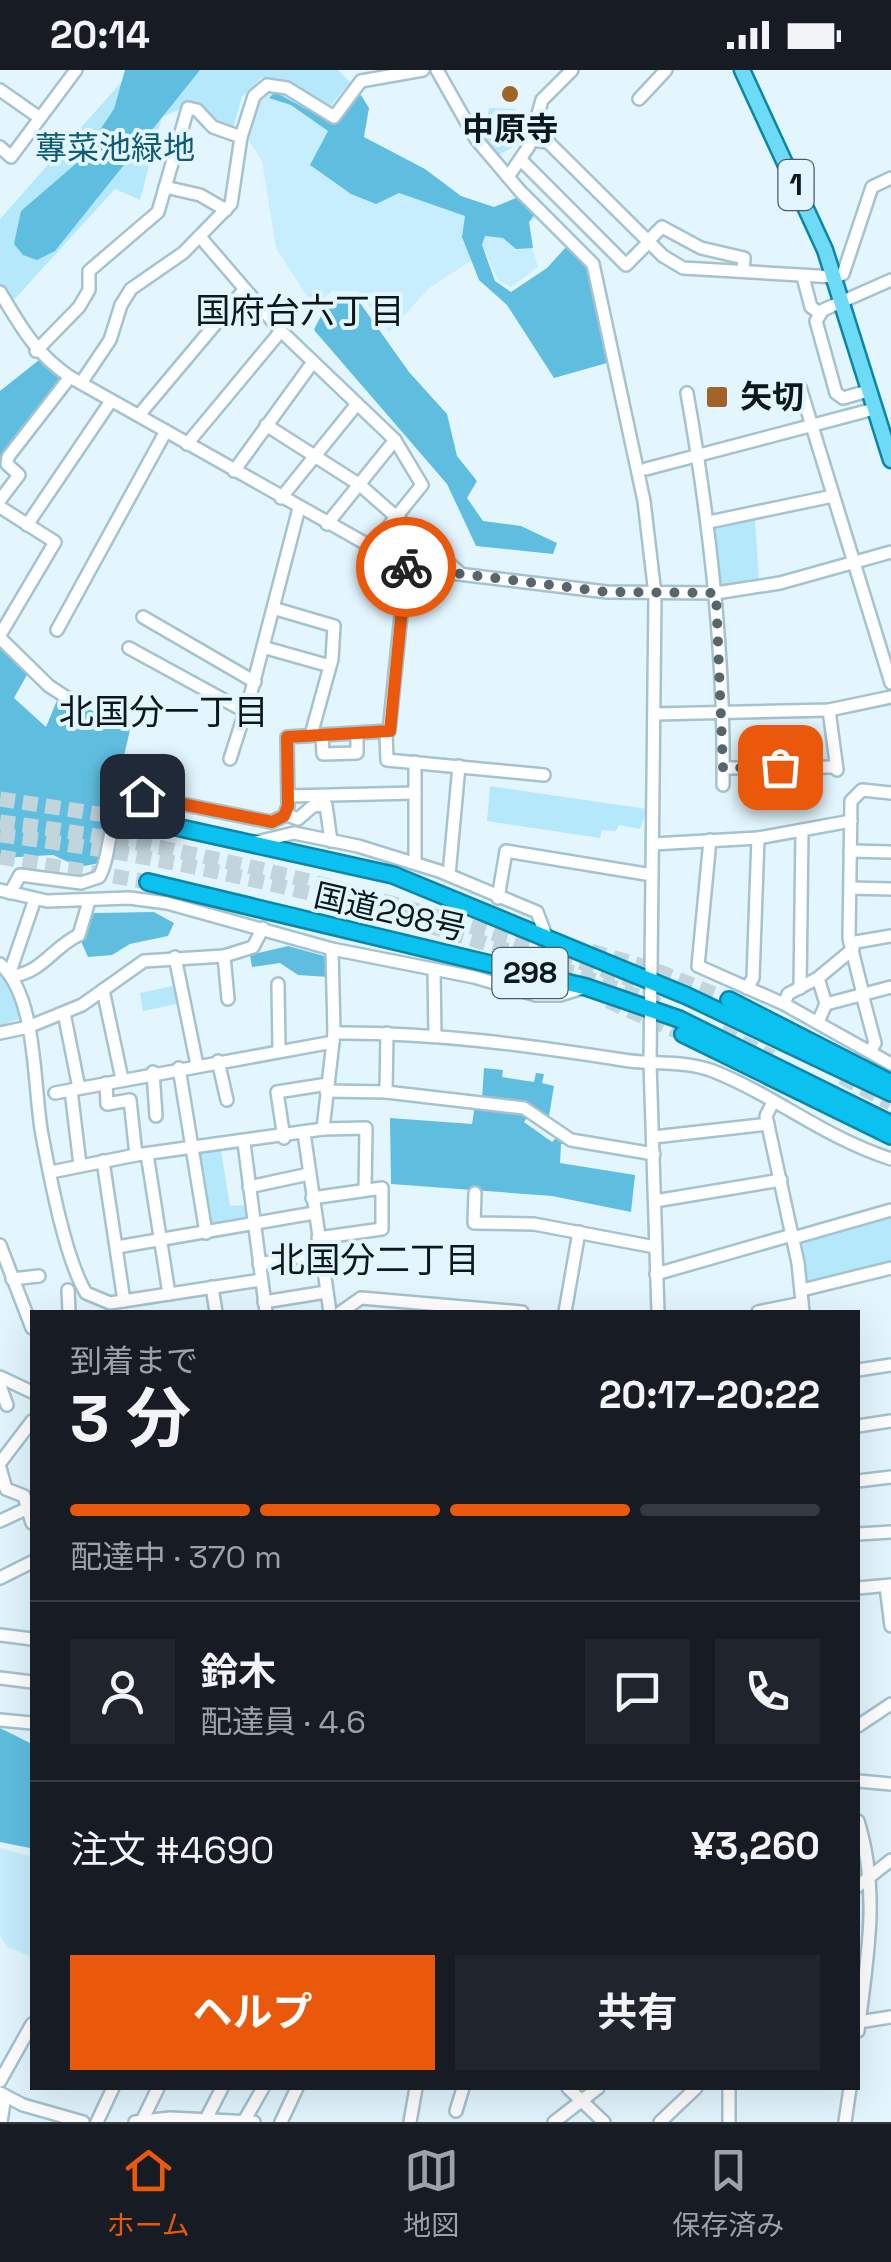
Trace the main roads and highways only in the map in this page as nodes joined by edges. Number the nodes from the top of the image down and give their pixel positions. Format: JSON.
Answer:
{"nodes":[{"id":1,"x":746,"y":71,"type":"edge"},
{"id":2,"x":891,"y":460,"type":"edge"},
{"id":3,"x":158,"y":823,"type":"tunnel mouth"},
{"id":4,"x":148,"y":882,"type":"tunnel mouth"},
{"id":5,"x":728,"y":1000,"type":"tunnel mouth"},
{"id":6,"x":683,"y":1034,"type":"tunnel mouth"},
{"id":7,"x":891,"y":1083,"type":"edge"},
{"id":8,"x":891,"y":1093,"type":"edge"},
{"id":9,"x":891,"y":1124,"type":"edge"},
{"id":10,"x":891,"y":1136,"type":"edge"}],
"edges":[{"from":1,"to":2,"type":"main road","number":"1"},
{"from":3,"to":8,"type":"highway","name":"国道298号","number":"298"},
{"from":4,"to":9,"type":"highway","name":"国道298号","number":"298"},
{"from":5,"to":7,"type":"highway"},
{"from":6,"to":10,"type":"highway"}]}
